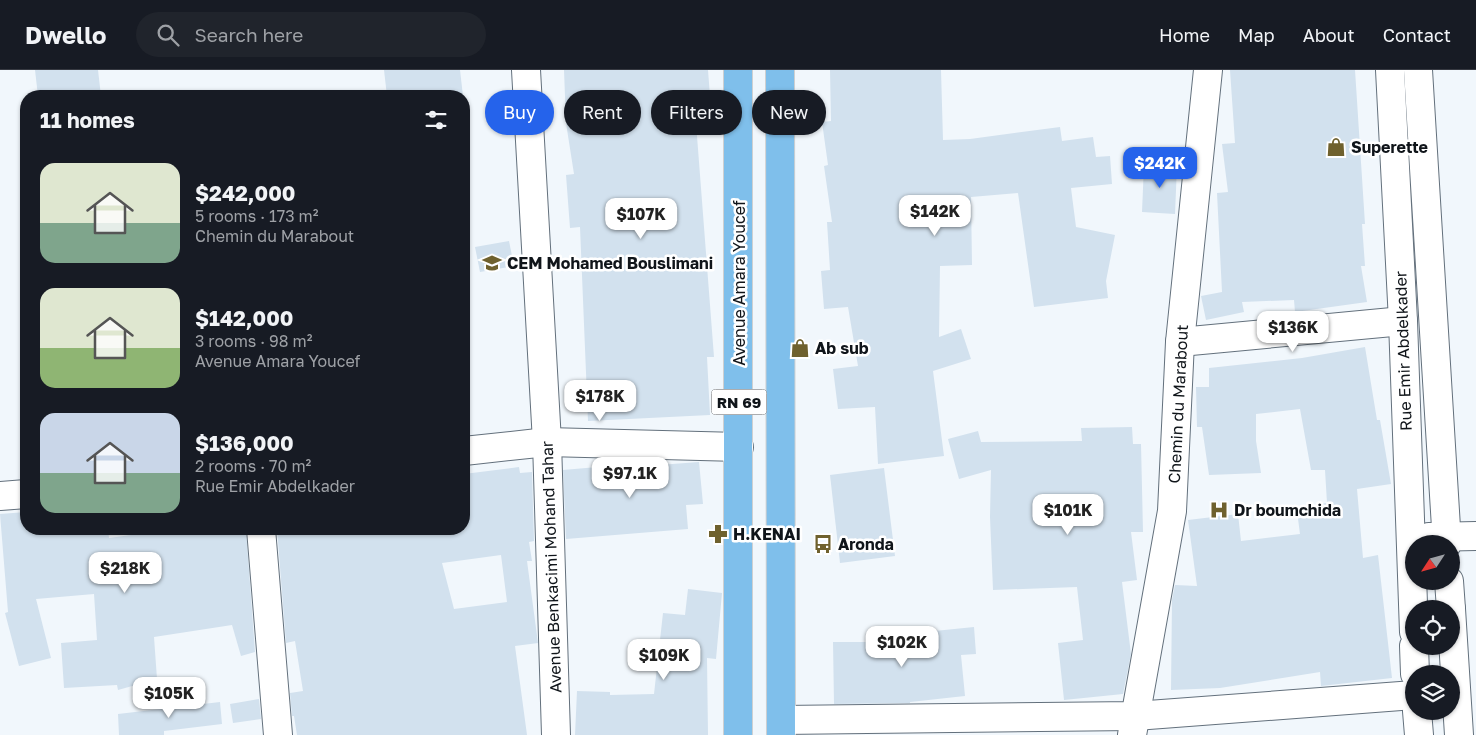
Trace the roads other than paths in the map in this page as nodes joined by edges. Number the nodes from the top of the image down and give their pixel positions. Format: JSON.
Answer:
{"nodes":[{"id":1,"x":526,"y":70,"type":"edge"},
{"id":2,"x":738,"y":70,"type":"edge"},
{"id":3,"x":780,"y":70,"type":"edge"},
{"id":4,"x":1208,"y":70,"type":"edge"},
{"id":5,"x":1390,"y":70,"type":"edge"},
{"id":6,"x":1418,"y":70,"type":"edge"},
{"id":7,"x":1402,"y":321,"type":"junction"},
{"id":8,"x":1180,"y":342,"type":"junction"},
{"id":9,"x":547,"y":442,"type":"junction"},
{"id":10,"x":739,"y":447,"type":"junction"},
{"id":11,"x":782,"y":447,"type":"junction"},
{"id":12,"x":470,"y":450,"type":"edge"},
{"id":13,"x":20,"y":494,"type":"edge"},
{"id":14,"x":0,"y":496,"type":"edge"},
{"id":15,"x":261,"y":535,"type":"edge"},
{"id":16,"x":1410,"y":535,"type":"edge"},
{"id":17,"x":1447,"y":535,"type":"edge"},
{"id":18,"x":1476,"y":536,"type":"edge"},
{"id":19,"x":1460,"y":538,"type":"edge"},
{"id":20,"x":1405,"y":696,"type":"edge"},
{"id":21,"x":1418,"y":720,"type":"edge"},
{"id":22,"x":1457,"y":720,"type":"edge"},
{"id":23,"x":1134,"y":725,"type":"edge"},
{"id":24,"x":781,"y":727,"type":"edge"},
{"id":25,"x":278,"y":735,"type":"edge"},
{"id":26,"x":556,"y":735,"type":"edge"},
{"id":27,"x":738,"y":735,"type":"edge"},
{"id":28,"x":1419,"y":735,"type":"edge"},
{"id":29,"x":1459,"y":735,"type":"edge"}],
"edges":[{"from":1,"to":9,"type":"street","name":"Avenue Benkacimi Mohand Tahar"},
{"from":2,"to":10,"type":"main road","name":"Avenue Amara Youcef","number":"RN 69"},
{"from":3,"to":11,"type":"main road","number":"RN 69"},
{"from":4,"to":8,"type":"street","name":"Chemin du Marabout"},
{"from":5,"to":7,"type":"street","name":"Rue Emir Abdelkader"},
{"from":6,"to":17,"type":"street","name":"Rue Emir Abdelkader"},
{"from":7,"to":8,"type":"street"},
{"from":7,"to":16,"type":"street","name":"Rue Emir Abdelkader"},
{"from":8,"to":23,"type":"street","name":"Chemin du Marabout"},
{"from":9,"to":10,"type":"street"},
{"from":9,"to":12,"type":"street"},
{"from":9,"to":26,"type":"street","name":"Avenue Benkacimi Mohand Tahar"},
{"from":10,"to":11,"type":"main road"},
{"from":10,"to":27,"type":"main road","name":"Avenue Amara Youcef","number":"RN 69"},
{"from":11,"to":24,"type":"main road","number":"RN 69"},
{"from":13,"to":14,"type":"street"},
{"from":15,"to":25,"type":"street"},
{"from":18,"to":19,"type":"street"},
{"from":20,"to":23,"type":"street"},
{"from":21,"to":28,"type":"street"},
{"from":22,"to":29,"type":"street"},
{"from":23,"to":24,"type":"street"}]}
